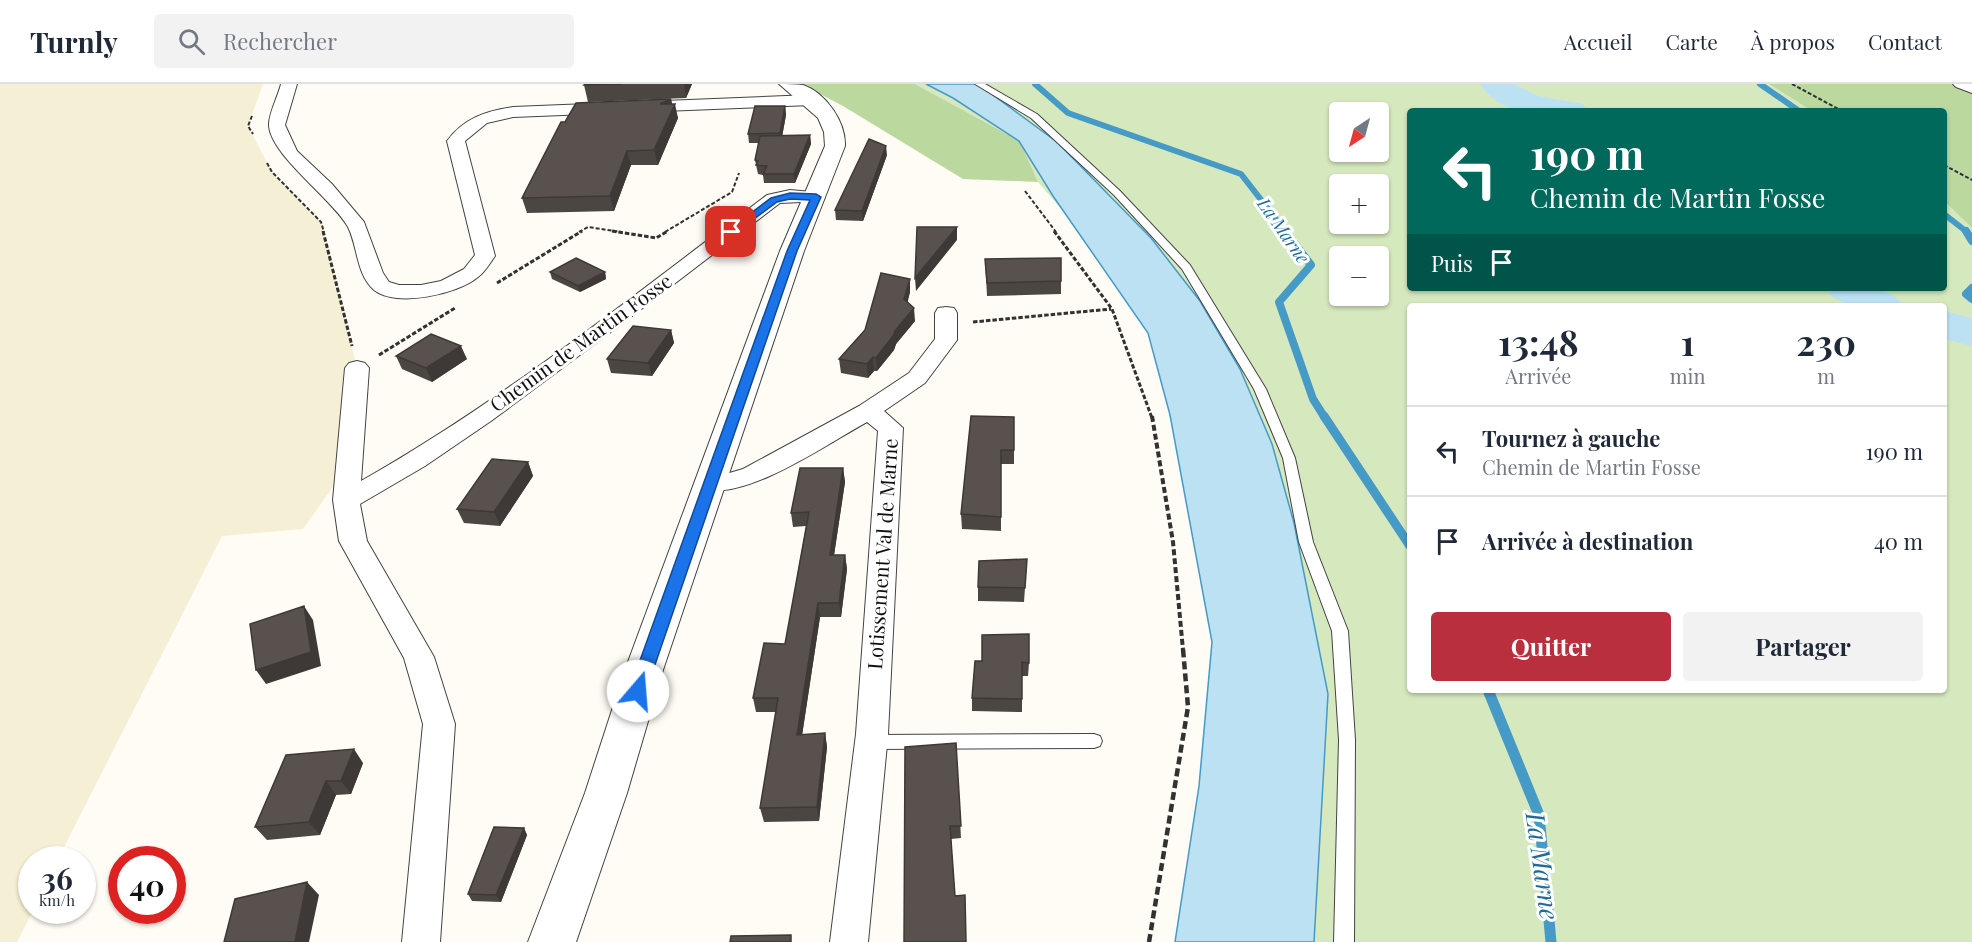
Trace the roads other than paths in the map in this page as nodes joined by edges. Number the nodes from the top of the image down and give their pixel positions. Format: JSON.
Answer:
{"nodes":[{"id":1,"x":289,"y":84,"type":"edge"},
{"id":2,"x":788,"y":84,"type":"edge"},
{"id":3,"x":979,"y":84,"type":"edge"},
{"id":4,"x":1961,"y":84,"type":"edge"},
{"id":5,"x":1972,"y":88,"type":"edge"},
{"id":6,"x":811,"y":100,"type":"junction"},
{"id":7,"x":816,"y":197,"type":"junction"},
{"id":8,"x":946,"y":319,"type":"road end"},
{"id":9,"x":357,"y":368,"type":"road end"},
{"id":10,"x":868,"y":411,"type":"junction"},
{"id":11,"x":711,"y":483,"type":"junction"},
{"id":12,"x":346,"y":500,"type":"junction"},
{"id":13,"x":872,"y":738,"type":"junction"},
{"id":14,"x":1094,"y":741,"type":"dead end"},
{"id":15,"x":421,"y":942,"type":"edge"},
{"id":16,"x":552,"y":942,"type":"edge"},
{"id":17,"x":849,"y":942,"type":"edge"},
{"id":18,"x":1344,"y":942,"type":"edge"}],
"edges":[{"from":1,"to":6,"type":"street"},
{"from":2,"to":6,"type":"street"},
{"from":3,"to":18,"type":"lane"},
{"from":4,"to":5,"type":"street"},
{"from":6,"to":7,"type":"street"},
{"from":7,"to":11,"type":"street"},
{"from":7,"to":12,"type":"street","name":"Chemin de Martin Fosse"},
{"from":8,"to":10,"type":"street","name":"Lotissement Val de Marne"},
{"from":9,"to":12,"type":"street"},
{"from":10,"to":11,"type":"street"},
{"from":10,"to":13,"type":"street","name":"Lotissement Val de Marne"},
{"from":11,"to":16,"type":"street"},
{"from":12,"to":15,"type":"street"},
{"from":13,"to":14,"type":"lane"},
{"from":13,"to":17,"type":"street"}]}
